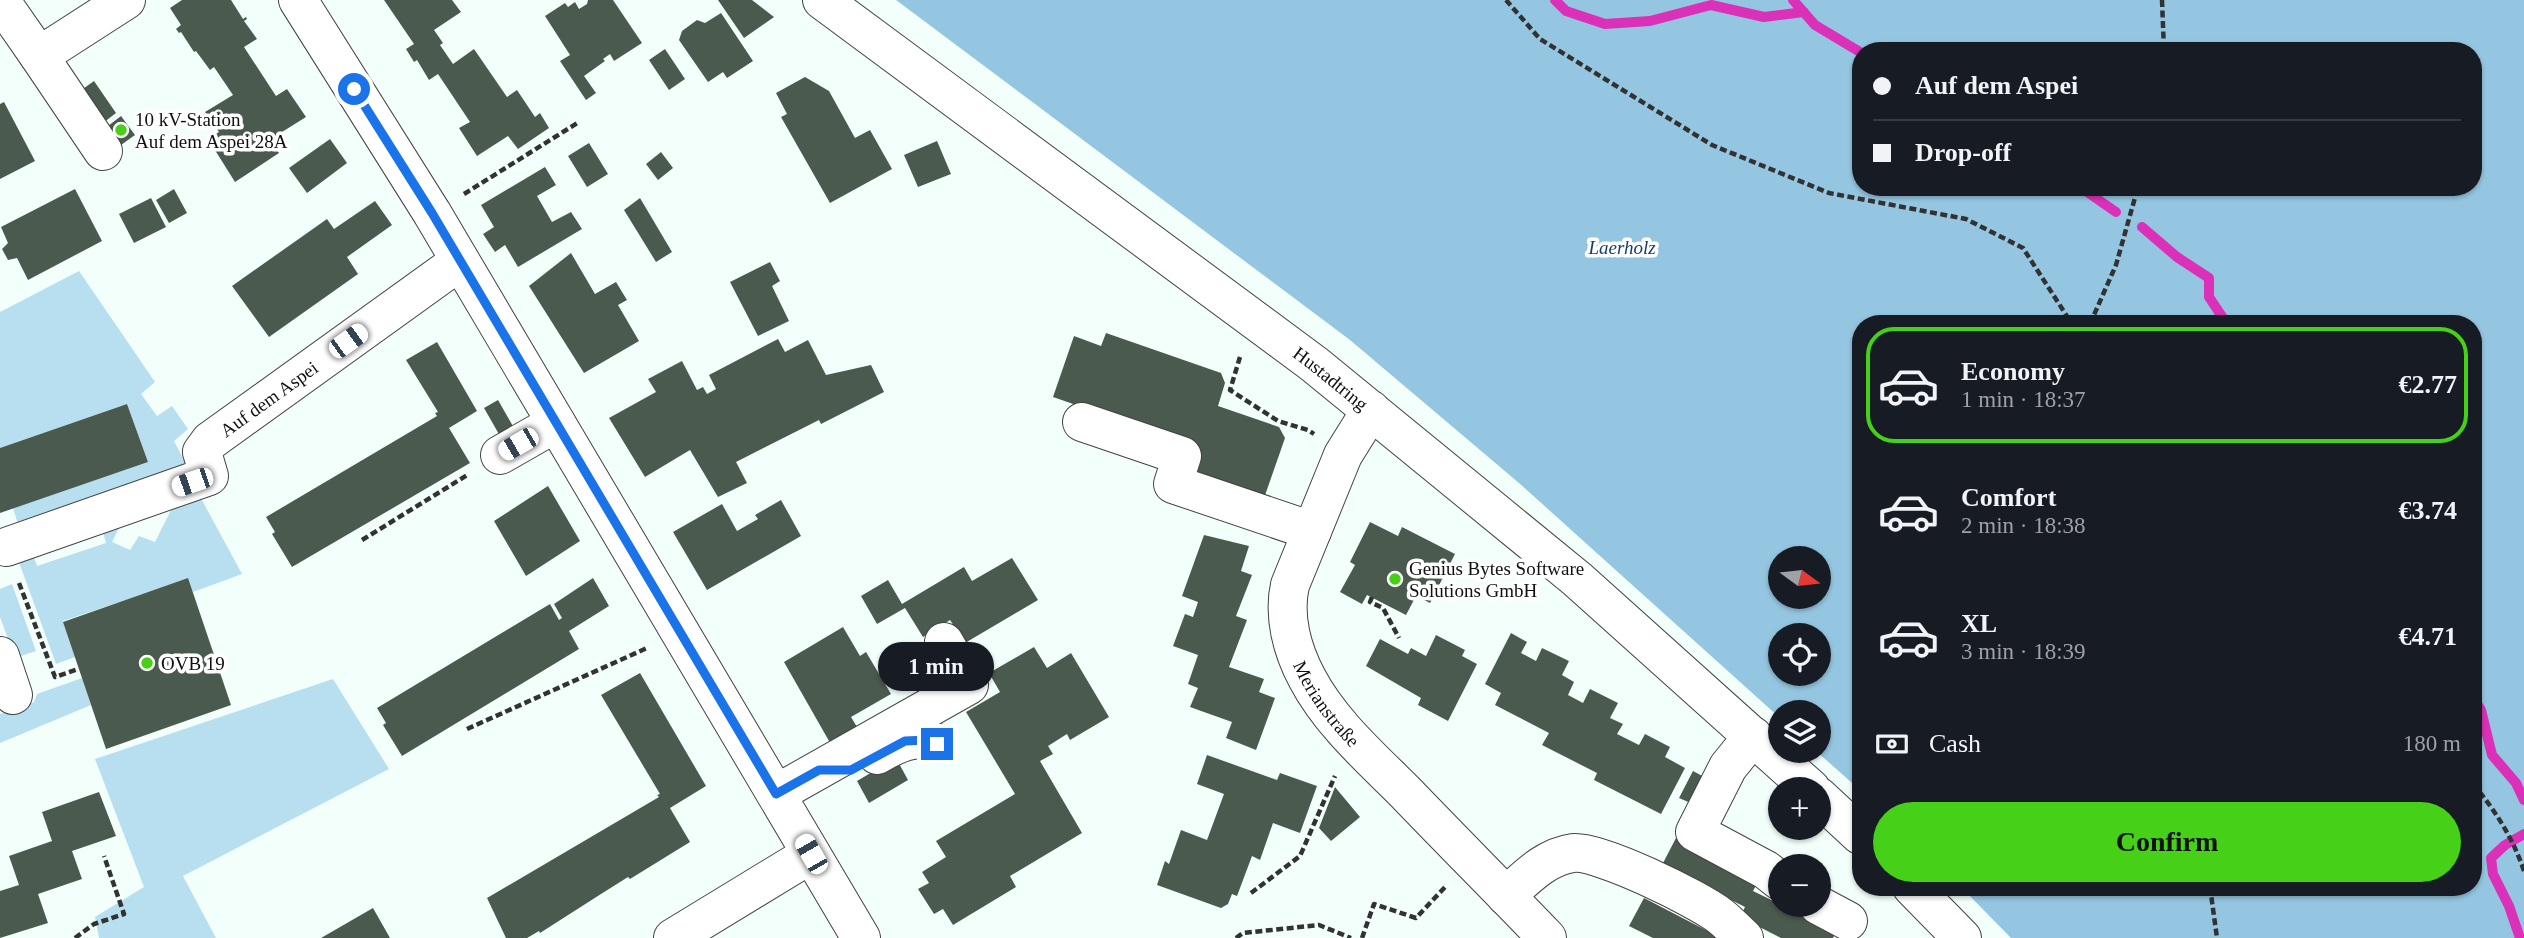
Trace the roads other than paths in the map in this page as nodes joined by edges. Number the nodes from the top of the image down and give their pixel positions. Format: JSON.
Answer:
{"nodes":[{"id":1,"x":0,"y":0,"type":"edge"},
{"id":2,"x":126,"y":0,"type":"edge"},
{"id":3,"x":298,"y":0,"type":"edge"},
{"id":4,"x":822,"y":0,"type":"edge"},
{"id":5,"x":39,"y":56,"type":"junction"},
{"id":6,"x":103,"y":151,"type":"dead end"},
{"id":7,"x":460,"y":261,"type":"junction"},
{"id":8,"x":1371,"y":410,"type":"junction"},
{"id":9,"x":1082,"y":422,"type":"dead end"},
{"id":10,"x":556,"y":423,"type":"junction"},
{"id":11,"x":500,"y":455,"type":"road end"},
{"id":12,"x":1312,"y":531,"type":"junction"},
{"id":13,"x":12,"y":564,"type":"road end"},
{"id":14,"x":944,"y":642,"type":"dead end"},
{"id":15,"x":0,"y":656,"type":"edge"},
{"id":16,"x":30,"y":688,"type":"edge"},
{"id":17,"x":1754,"y":736,"type":"junction"},
{"id":18,"x":937,"y":744,"type":"dead end"},
{"id":19,"x":819,"y":770,"type":"junction"},
{"id":20,"x":1798,"y":777,"type":"edge"},
{"id":21,"x":776,"y":794,"type":"junction"},
{"id":22,"x":1831,"y":808,"type":"edge"},
{"id":23,"x":1852,"y":828,"type":"edge"},
{"id":24,"x":811,"y":854,"type":"junction"},
{"id":25,"x":1768,"y":872,"type":"edge"},
{"id":26,"x":1506,"y":895,"type":"junction"},
{"id":27,"x":1921,"y":896,"type":"edge"},
{"id":28,"x":673,"y":938,"type":"edge"},
{"id":29,"x":861,"y":938,"type":"edge"},
{"id":30,"x":1547,"y":938,"type":"edge"},
{"id":31,"x":1744,"y":938,"type":"edge"},
{"id":32,"x":1962,"y":938,"type":"edge"}],
"edges":[{"from":1,"to":5,"type":"street"},
{"from":2,"to":5,"type":"street"},
{"from":3,"to":7,"type":"street"},
{"from":4,"to":8,"type":"street","name":"Hustadtring"},
{"from":5,"to":6,"type":"street"},
{"from":7,"to":10,"type":"street"},
{"from":7,"to":13,"type":"street","name":"Auf dem Aspei"},
{"from":8,"to":12,"type":"street","name":"Merianstraße"},
{"from":8,"to":17,"type":"street","name":"Hustadtring"},
{"from":9,"to":12,"type":"street"},
{"from":10,"to":11,"type":"street"},
{"from":10,"to":21,"type":"street"},
{"from":12,"to":26,"type":"street","name":"Merianstraße"},
{"from":14,"to":19,"type":"street"},
{"from":15,"to":16,"type":"street"},
{"from":17,"to":20,"type":"street","name":"Hustadtring"},
{"from":17,"to":25,"type":"street"},
{"from":18,"to":19,"type":"street"},
{"from":19,"to":21,"type":"street"},
{"from":21,"to":24,"type":"street"},
{"from":22,"to":23,"type":"street"},
{"from":24,"to":28,"type":"street"},
{"from":24,"to":29,"type":"street"},
{"from":26,"to":30,"type":"street","name":"Merianstraße"},
{"from":26,"to":31,"type":"street"},
{"from":27,"to":32,"type":"street"}]}
